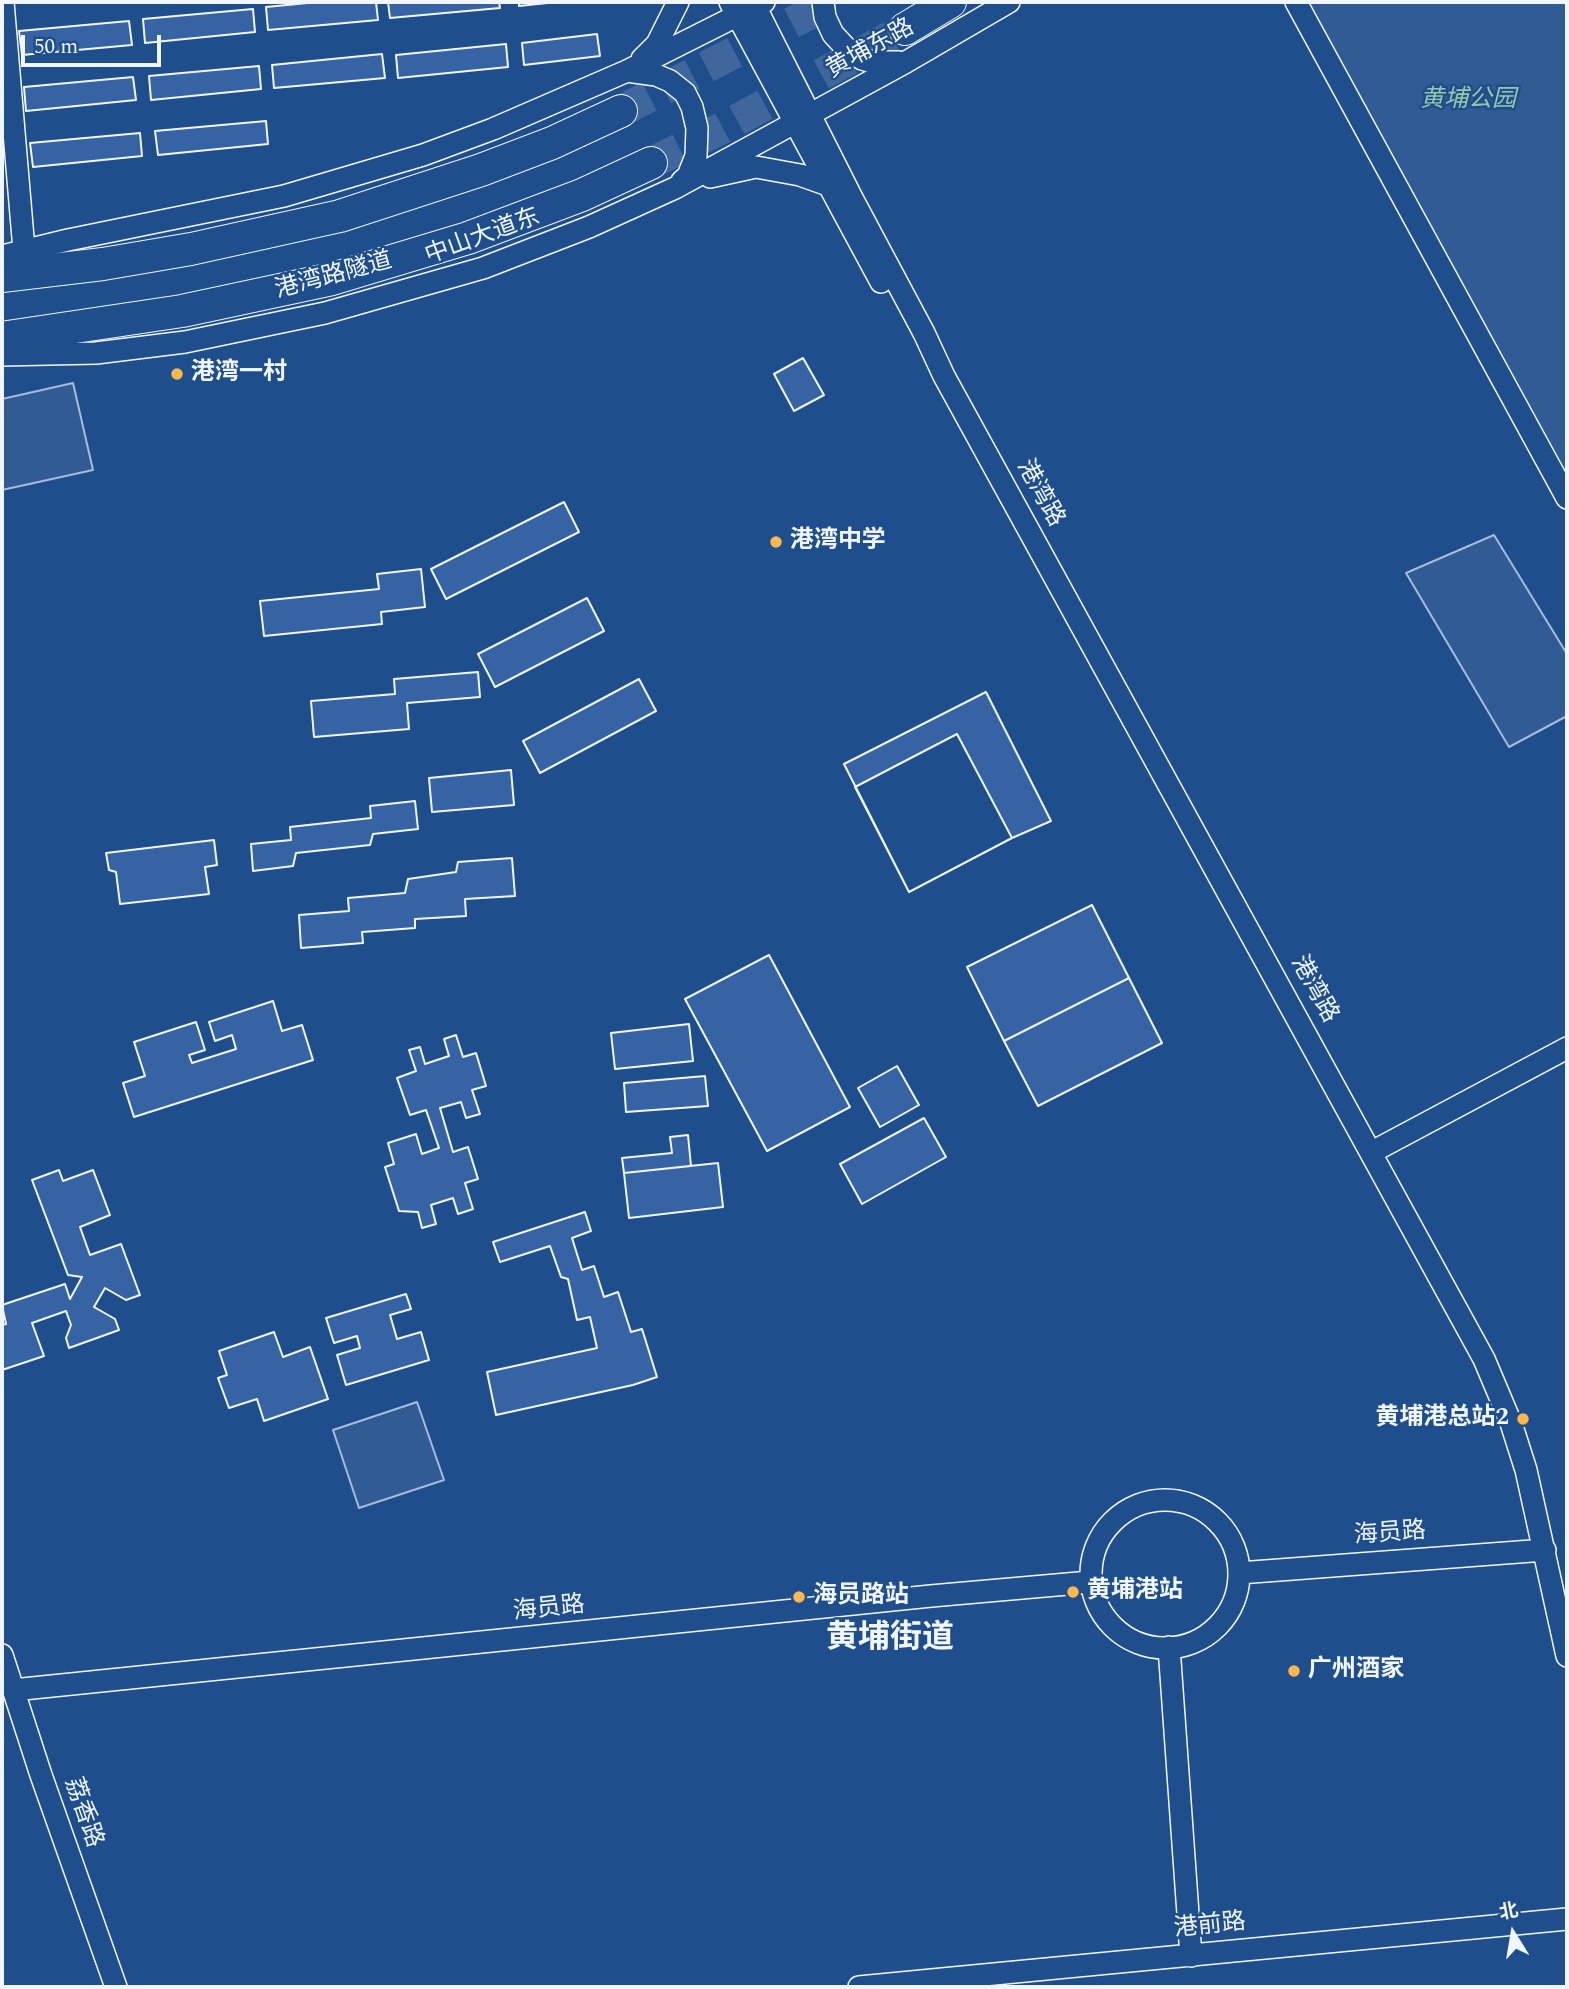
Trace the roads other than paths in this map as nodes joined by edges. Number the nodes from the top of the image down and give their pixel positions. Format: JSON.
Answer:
{"nodes":[{"id":1,"x":2,"y":2,"type":"edge"},
{"id":2,"x":678,"y":2,"type":"edge"},
{"id":3,"x":823,"y":2,"type":"edge"},
{"id":4,"x":950,"y":2,"type":"edge"},
{"id":5,"x":1009,"y":2,"type":"edge"},
{"id":6,"x":1296,"y":2,"type":"edge"},
{"id":7,"x":748,"y":6,"type":"edge"},
{"id":8,"x":905,"y":29,"type":"tunnel mouth"},
{"id":9,"x":906,"y":62,"type":"junction"},
{"id":10,"x":627,"y":71,"type":"junction"},
{"id":11,"x":621,"y":111,"type":"tunnel mouth"},
{"id":12,"x":801,"y":117,"type":"junction"},
{"id":13,"x":651,"y":163,"type":"tunnel mouth"},
{"id":14,"x":828,"y":185,"type":"junction"},
{"id":15,"x":675,"y":188,"type":"junction"},
{"id":16,"x":24,"y":250,"type":"junction"},
{"id":17,"x":2,"y":256,"type":"edge"},
{"id":18,"x":2,"y":276,"type":"edge"},
{"id":19,"x":2,"y":338,"type":"edge"},
{"id":20,"x":2,"y":355,"type":"edge"},
{"id":21,"x":944,"y":376,"type":"junction"},
{"id":22,"x":1567,"y":498,"type":"edge"},
{"id":23,"x":1567,"y":1048,"type":"edge"},
{"id":24,"x":1372,"y":1152,"type":"junction"},
{"id":25,"x":1545,"y":1550,"type":"junction"},
{"id":26,"x":1239,"y":1573,"type":"junction"},
{"id":27,"x":1090,"y":1582,"type":"junction"},
{"id":28,"x":1560,"y":1587,"type":"edge"},
{"id":29,"x":1169,"y":1647,"type":"junction"},
{"id":30,"x":2,"y":1655,"type":"edge"},
{"id":31,"x":1567,"y":1656,"type":"edge"},
{"id":32,"x":13,"y":1690,"type":"junction"},
{"id":33,"x":1567,"y":1919,"type":"edge"},
{"id":34,"x":1191,"y":1956,"type":"junction"},
{"id":35,"x":116,"y":1987,"type":"edge"},
{"id":36,"x":859,"y":1987,"type":"edge"}],
"edges":[{"from":1,"to":16,"type":"street"},
{"from":2,"to":10,"type":"street"},
{"from":3,"to":9,"type":"street"},
{"from":4,"to":8,"type":"highway"},
{"from":5,"to":9,"type":"street","name":"黄埔东路"},
{"from":6,"to":22,"type":"street"},
{"from":7,"to":10,"type":"street"},
{"from":7,"to":12,"type":"street","name":"港湾路"},
{"from":9,"to":12,"type":"street","name":"黄埔东路"},
{"from":10,"to":15,"type":"street"},
{"from":10,"to":16,"type":"street"},
{"from":11,"to":18,"type":"highway"},
{"from":12,"to":14,"type":"street","name":"港湾路"},
{"from":12,"to":15,"type":"street","name":"中山大道东"},
{"from":12,"to":21,"type":"street","name":"港湾路"},
{"from":13,"to":19,"type":"highway","name":"港湾路隧道"},
{"from":14,"to":15,"type":"street"},
{"from":14,"to":21,"type":"street","name":"港湾路"},
{"from":15,"to":20,"type":"street","name":"中山大道东"},
{"from":16,"to":17,"type":"street"},
{"from":21,"to":24,"type":"street","name":"港湾路"},
{"from":23,"to":24,"type":"street"},
{"from":24,"to":25,"type":"street","name":"港湾路"},
{"from":25,"to":26,"type":"street","name":"海员路"},
{"from":25,"to":28,"type":"street","name":"港湾路"},
{"from":26,"to":27,"type":"street"},
{"from":26,"to":29,"type":"street"},
{"from":27,"to":29,"type":"street"},
{"from":27,"to":32,"type":"street","name":"海员路"},
{"from":28,"to":31,"type":"street","name":"港湾路"},
{"from":29,"to":34,"type":"street"},
{"from":30,"to":32,"type":"street","name":"荔香路"},
{"from":32,"to":35,"type":"street","name":"荔香路"},
{"from":33,"to":34,"type":"street","name":"港前路"},
{"from":34,"to":36,"type":"street","name":"港前路"}]}
